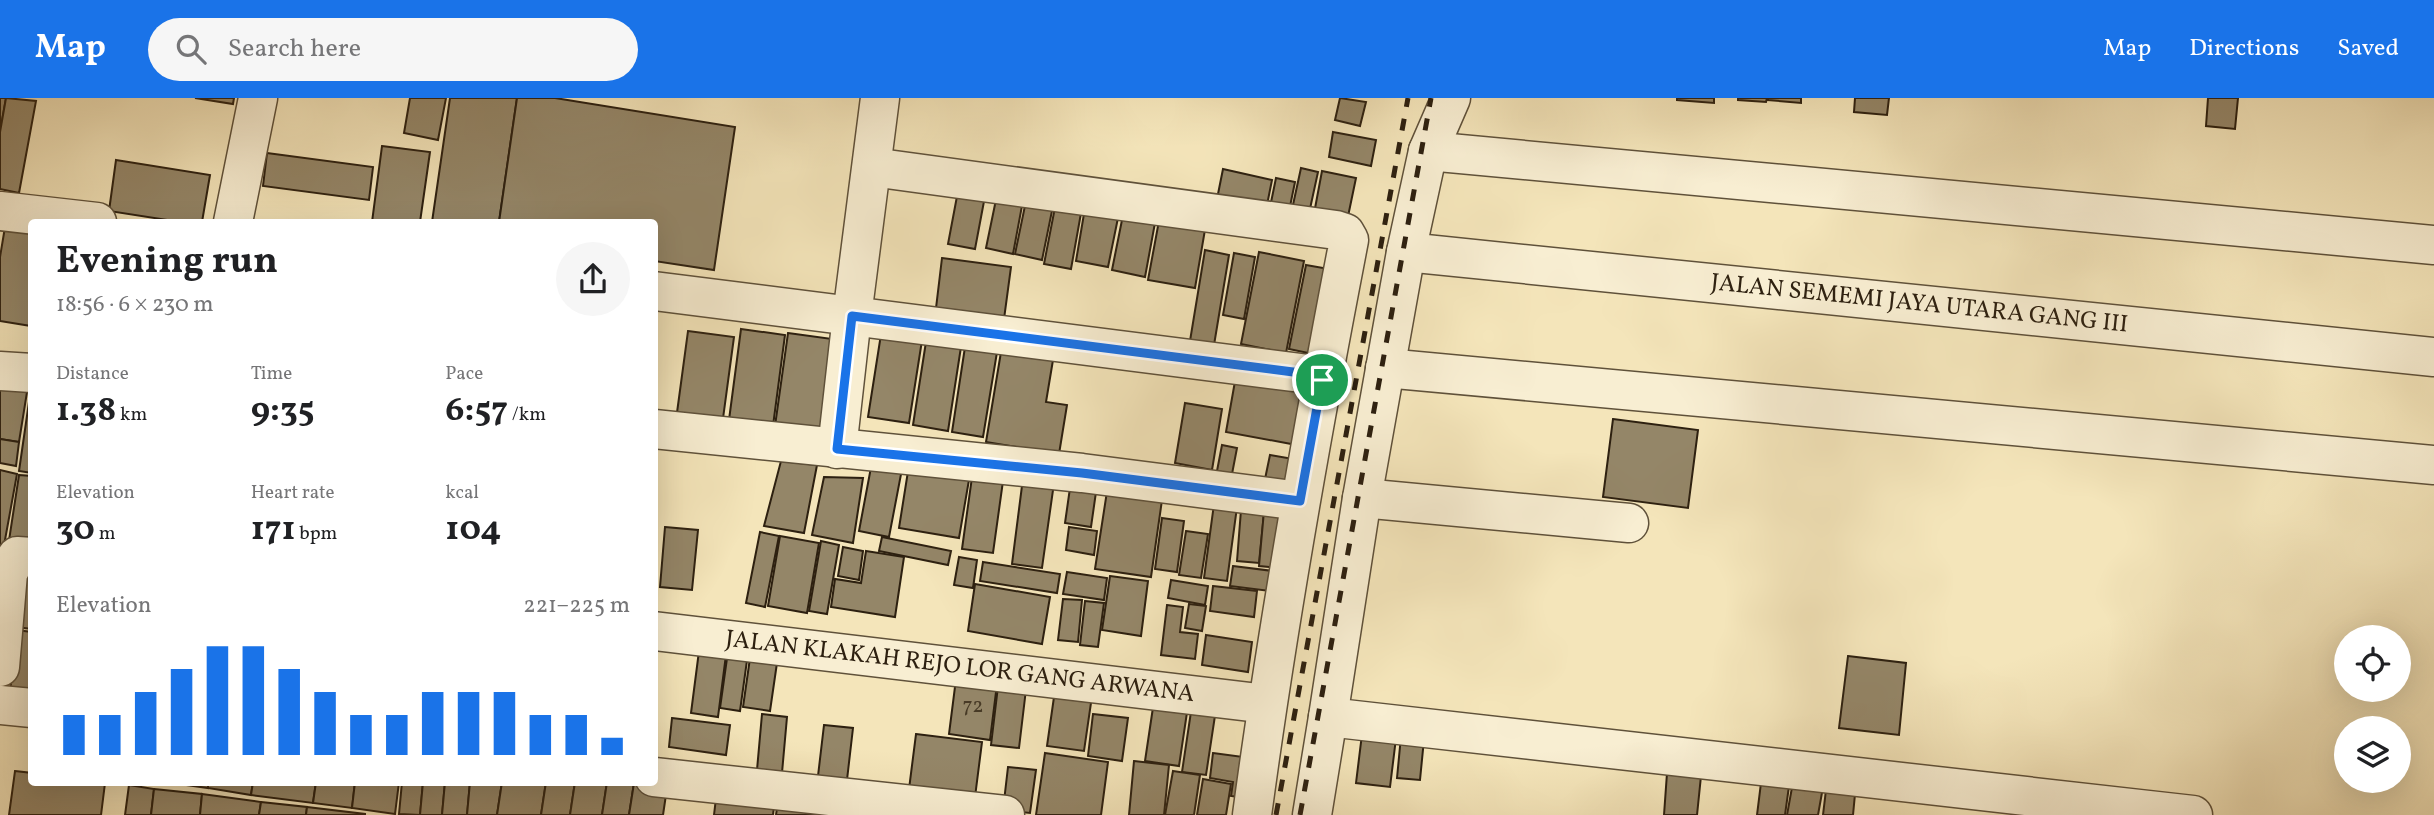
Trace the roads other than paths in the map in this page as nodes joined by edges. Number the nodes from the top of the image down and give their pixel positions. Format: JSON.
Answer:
{"nodes":[{"id":1,"x":258,"y":98,"type":"edge"},
{"id":2,"x":880,"y":98,"type":"edge"},
{"id":3,"x":1451,"y":98,"type":"edge"},
{"id":4,"x":1428,"y":151,"type":"junction"},
{"id":5,"x":872,"y":166,"type":"junction"},
{"id":6,"x":0,"y":211,"type":"edge"},
{"id":7,"x":71,"y":219,"type":"edge"},
{"id":8,"x":234,"y":219,"type":"edge"},
{"id":9,"x":2434,"y":245,"type":"edge"},
{"id":10,"x":1406,"y":252,"type":"junction"},
{"id":11,"x":658,"y":291,"type":"edge"},
{"id":12,"x":852,"y":316,"type":"junction"},
{"id":13,"x":2434,"y":357,"type":"edge"},
{"id":14,"x":1385,"y":368,"type":"junction"},
{"id":15,"x":0,"y":371,"type":"edge"},
{"id":16,"x":28,"y":373,"type":"edge"},
{"id":17,"x":1322,"y":380,"type":"junction"},
{"id":18,"x":658,"y":429,"type":"edge"},
{"id":19,"x":837,"y":449,"type":"junction"},
{"id":20,"x":2434,"y":465,"type":"edge"},
{"id":21,"x":1362,"y":498,"type":"junction"},
{"id":22,"x":1300,"y":501,"type":"junction"},
{"id":23,"x":1629,"y":523,"type":"dead end"},
{"id":24,"x":24,"y":557,"type":"edge"},
{"id":25,"x":658,"y":631,"type":"edge"},
{"id":26,"x":0,"y":667,"type":"edge"},
{"id":27,"x":1267,"y":704,"type":"junction"},
{"id":28,"x":0,"y":705,"type":"edge"},
{"id":29,"x":28,"y":708,"type":"edge"},
{"id":30,"x":1328,"y":717,"type":"junction"},
{"id":31,"x":658,"y":777,"type":"edge"},
{"id":32,"x":1005,"y":815,"type":"edge"},
{"id":33,"x":1252,"y":815,"type":"edge"},
{"id":34,"x":1312,"y":815,"type":"edge"},
{"id":35,"x":2193,"y":815,"type":"edge"}],
"edges":[{"from":1,"to":8,"type":"street"},
{"from":2,"to":5,"type":"street"},
{"from":3,"to":4,"type":"street"},
{"from":4,"to":9,"type":"street"},
{"from":4,"to":10,"type":"street"},
{"from":5,"to":12,"type":"street"},
{"from":5,"to":17,"type":"street"},
{"from":6,"to":7,"type":"street"},
{"from":10,"to":13,"type":"street","name":"JALAN SEMEMI JAYA UTARA GANG III"},
{"from":10,"to":14,"type":"street"},
{"from":11,"to":12,"type":"street"},
{"from":12,"to":17,"type":"street"},
{"from":12,"to":19,"type":"street"},
{"from":14,"to":20,"type":"street"},
{"from":14,"to":21,"type":"street"},
{"from":15,"to":16,"type":"street"},
{"from":17,"to":22,"type":"street"},
{"from":18,"to":19,"type":"street"},
{"from":19,"to":22,"type":"street"},
{"from":21,"to":23,"type":"street"},
{"from":21,"to":30,"type":"street"},
{"from":22,"to":27,"type":"street"},
{"from":24,"to":26,"type":"street"},
{"from":25,"to":27,"type":"street","name":"JALAN KLAKAH REJO LOR GANG ARWANA"},
{"from":27,"to":33,"type":"street"},
{"from":28,"to":29,"type":"street"},
{"from":30,"to":34,"type":"street"},
{"from":30,"to":35,"type":"street"},
{"from":31,"to":32,"type":"street"}]}
